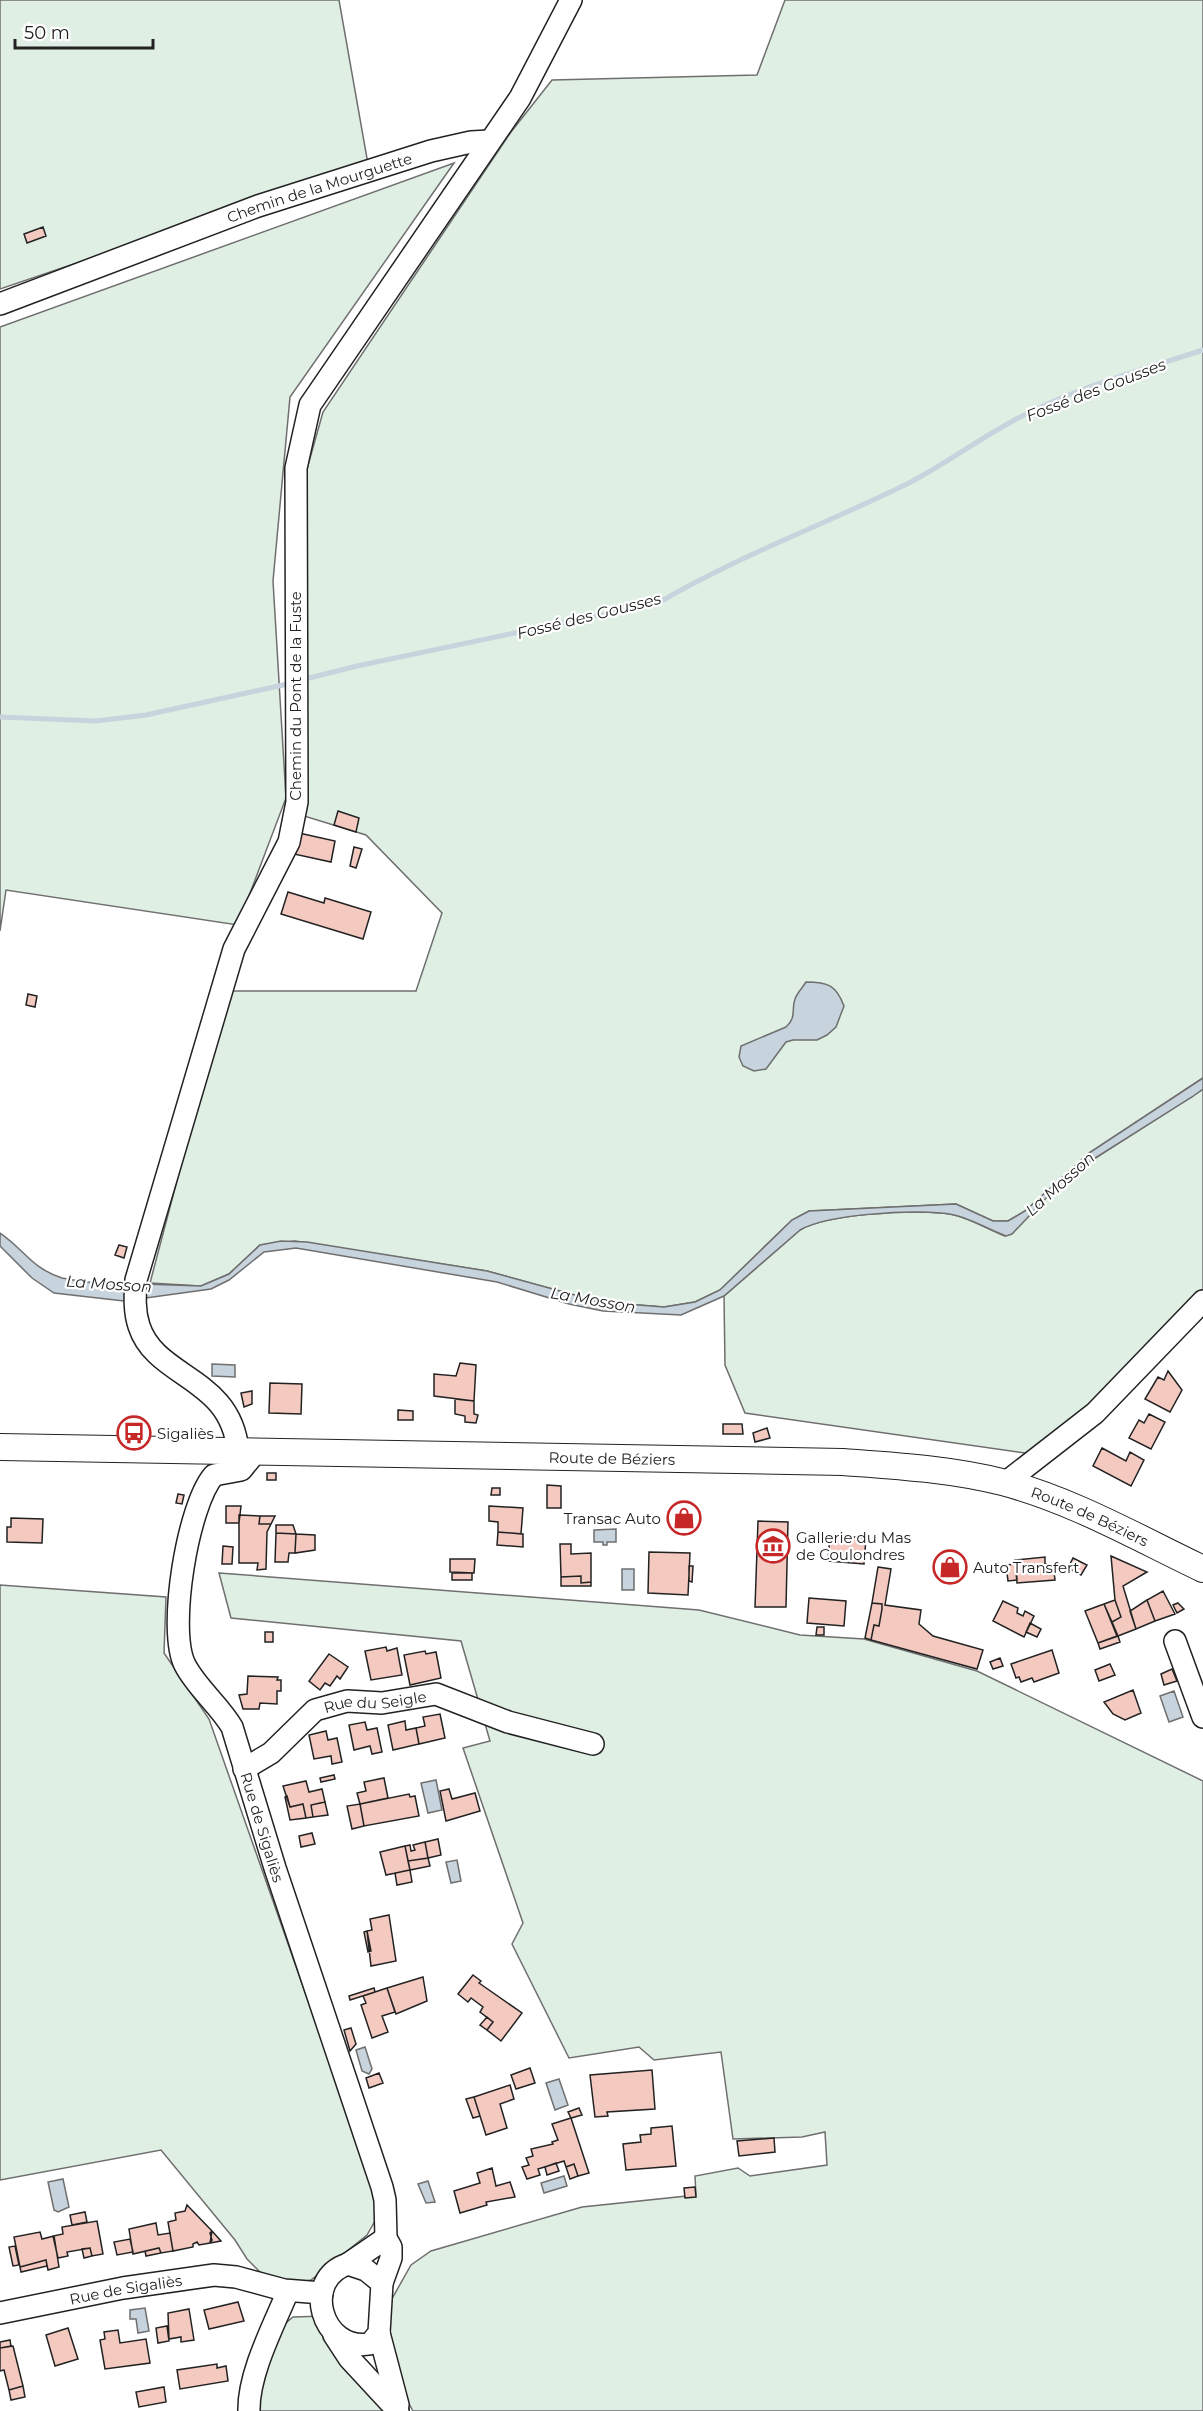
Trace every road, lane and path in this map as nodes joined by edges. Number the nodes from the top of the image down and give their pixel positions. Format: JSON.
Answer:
{"nodes":[{"id":1,"x":571,"y":0,"type":"edge"},
{"id":2,"x":490,"y":141,"type":"junction"},
{"id":3,"x":0,"y":304,"type":"edge"},
{"id":4,"x":1203,"y":1301,"type":"edge"},
{"id":5,"x":0,"y":1447,"type":"edge"},
{"id":6,"x":246,"y":1452,"type":"junction"},
{"id":7,"x":1005,"y":1483,"type":"junction"},
{"id":8,"x":1203,"y":1569,"type":"edge"},
{"id":9,"x":1175,"y":1641,"type":"dead end"},
{"id":10,"x":1203,"y":1717,"type":"edge"},
{"id":11,"x":593,"y":1744,"type":"dead end"},
{"id":12,"x":244,"y":1769,"type":"junction"},
{"id":13,"x":386,"y":2238,"type":"junction"},
{"id":14,"x":348,"y":2264,"type":"junction"},
{"id":15,"x":382,"y":2283,"type":"junction"},
{"id":16,"x":288,"y":2290,"type":"junction"},
{"id":17,"x":322,"y":2293,"type":"junction"},
{"id":18,"x":0,"y":2313,"type":"edge"},
{"id":19,"x":333,"y":2332,"type":"junction"},
{"id":20,"x":379,"y":2333,"type":"junction"},
{"id":21,"x":249,"y":2411,"type":"edge"},
{"id":22,"x":400,"y":2411,"type":"edge"}],
"edges":[{"from":1,"to":2,"type":"street"},
{"from":2,"to":3,"type":"street","name":"Chemin de la Mourguette"},
{"from":2,"to":6,"type":"street","name":"Chemin du Pont de la Fuste"},
{"from":4,"to":7,"type":"street"},
{"from":5,"to":6,"type":"main road","name":"Route de Béziers"},
{"from":6,"to":7,"type":"main road","name":"Route de Béziers"},
{"from":6,"to":12,"type":"street","name":"Rue de Sigaliès"},
{"from":7,"to":8,"type":"main road","name":"Route de Béziers"},
{"from":9,"to":10,"type":"street"},
{"from":11,"to":12,"type":"street","name":"Rue du Seigle"},
{"from":12,"to":13,"type":"street","name":"Rue de Sigaliès"},
{"from":13,"to":14,"type":"street"},
{"from":13,"to":15,"type":"street","name":"Rue de Sigaliès"},
{"from":14,"to":15,"type":"street"},
{"from":14,"to":17,"type":"street"},
{"from":15,"to":20,"type":"street","name":"Rue de Sigaliès"},
{"from":16,"to":17,"type":"street","name":"Rue de Sigaliès"},
{"from":16,"to":18,"type":"street","name":"Rue de Sigaliès"},
{"from":16,"to":21,"type":"street"},
{"from":17,"to":19,"type":"street"},
{"from":19,"to":20,"type":"street"},
{"from":19,"to":22,"type":"street"},
{"from":20,"to":22,"type":"street","name":"Rue de Sigaliès"}]}
